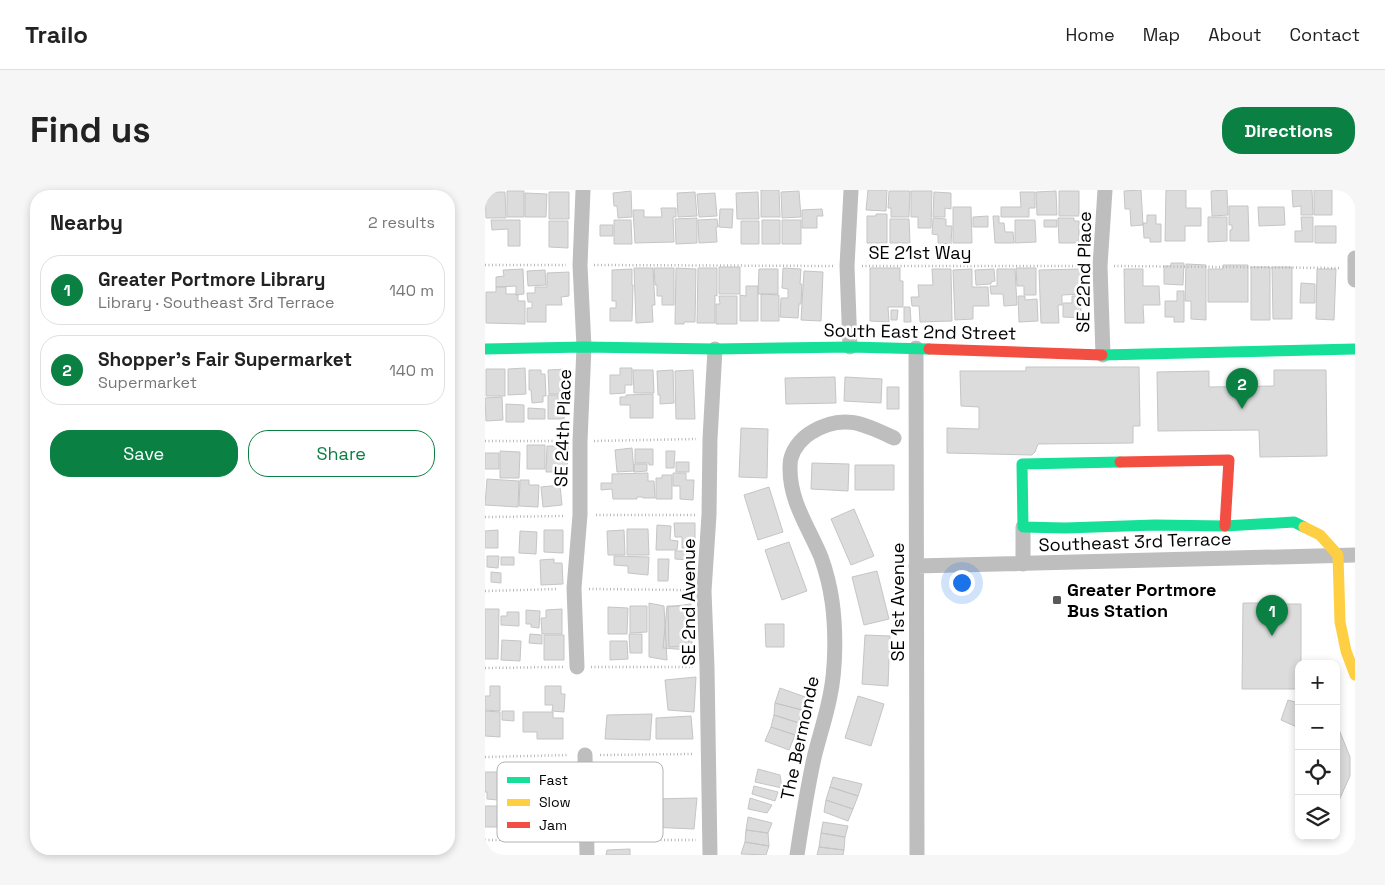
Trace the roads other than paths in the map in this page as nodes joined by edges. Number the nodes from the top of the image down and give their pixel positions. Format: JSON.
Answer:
{"nodes":[{"id":1,"x":583,"y":190,"type":"edge"},
{"id":2,"x":851,"y":190,"type":"edge"},
{"id":3,"x":1105,"y":190,"type":"edge"},
{"id":4,"x":1355,"y":258,"type":"edge"},
{"id":5,"x":1355,"y":268,"type":"edge"},
{"id":6,"x":1355,"y":280,"type":"edge"},
{"id":7,"x":584,"y":347,"type":"junction"},
{"id":8,"x":850,"y":347,"type":"junction"},
{"id":9,"x":485,"y":348,"type":"edge"},
{"id":10,"x":916,"y":348,"type":"junction"},
{"id":11,"x":715,"y":349,"type":"junction"},
{"id":12,"x":1355,"y":349,"type":"edge"},
{"id":13,"x":1103,"y":354,"type":"junction"},
{"id":14,"x":894,"y":438,"type":"dead end"},
{"id":15,"x":1225,"y":526,"type":"junction"},
{"id":16,"x":1023,"y":527,"type":"junction"},
{"id":17,"x":1337,"y":555,"type":"junction"},
{"id":18,"x":1355,"y":555,"type":"edge"},
{"id":19,"x":1023,"y":564,"type":"junction"},
{"id":20,"x":916,"y":566,"type":"junction"},
{"id":21,"x":577,"y":667,"type":"road end"},
{"id":22,"x":1355,"y":675,"type":"edge"},
{"id":23,"x":585,"y":755,"type":"dead end"},
{"id":24,"x":585,"y":762,"type":"edge"},
{"id":25,"x":587,"y":842,"type":"edge"},
{"id":26,"x":587,"y":855,"type":"edge"},
{"id":27,"x":710,"y":855,"type":"edge"},
{"id":28,"x":797,"y":855,"type":"edge"},
{"id":29,"x":917,"y":855,"type":"edge"}],
"edges":[{"from":1,"to":7,"type":"street","name":"SE 24th Place"},
{"from":2,"to":8,"type":"street"},
{"from":3,"to":13,"type":"street","name":"SE 22nd Place"},
{"from":4,"to":5,"type":"street"},
{"from":5,"to":6,"type":"street"},
{"from":7,"to":9,"type":"street","name":"South East 2nd Street"},
{"from":7,"to":11,"type":"street","name":"South East 2nd Street"},
{"from":7,"to":21,"type":"street","name":"SE 24th Place"},
{"from":8,"to":10,"type":"street","name":"South East 2nd Street"},
{"from":8,"to":11,"type":"street","name":"South East 2nd Street"},
{"from":10,"to":13,"type":"street","name":"South East 2nd Street"},
{"from":10,"to":20,"type":"street","name":"SE 1st Avenue"},
{"from":11,"to":27,"type":"street","name":"SE 2nd Avenue"},
{"from":12,"to":13,"type":"street","name":"South East 2nd Street"},
{"from":14,"to":28,"type":"street","name":"The Bermonde"},
{"from":15,"to":16,"type":"street"},
{"from":15,"to":16,"type":"street"},
{"from":15,"to":17,"type":"street"},
{"from":16,"to":19,"type":"street"},
{"from":17,"to":18,"type":"street","name":"Southeast 3rd Terrace"},
{"from":17,"to":19,"type":"street","name":"Southeast 3rd Terrace"},
{"from":17,"to":22,"type":"street"},
{"from":19,"to":20,"type":"street","name":"Southeast 3rd Terrace"},
{"from":20,"to":29,"type":"street","name":"SE 1st Avenue"},
{"from":23,"to":24,"type":"street"},
{"from":25,"to":26,"type":"street"}]}
